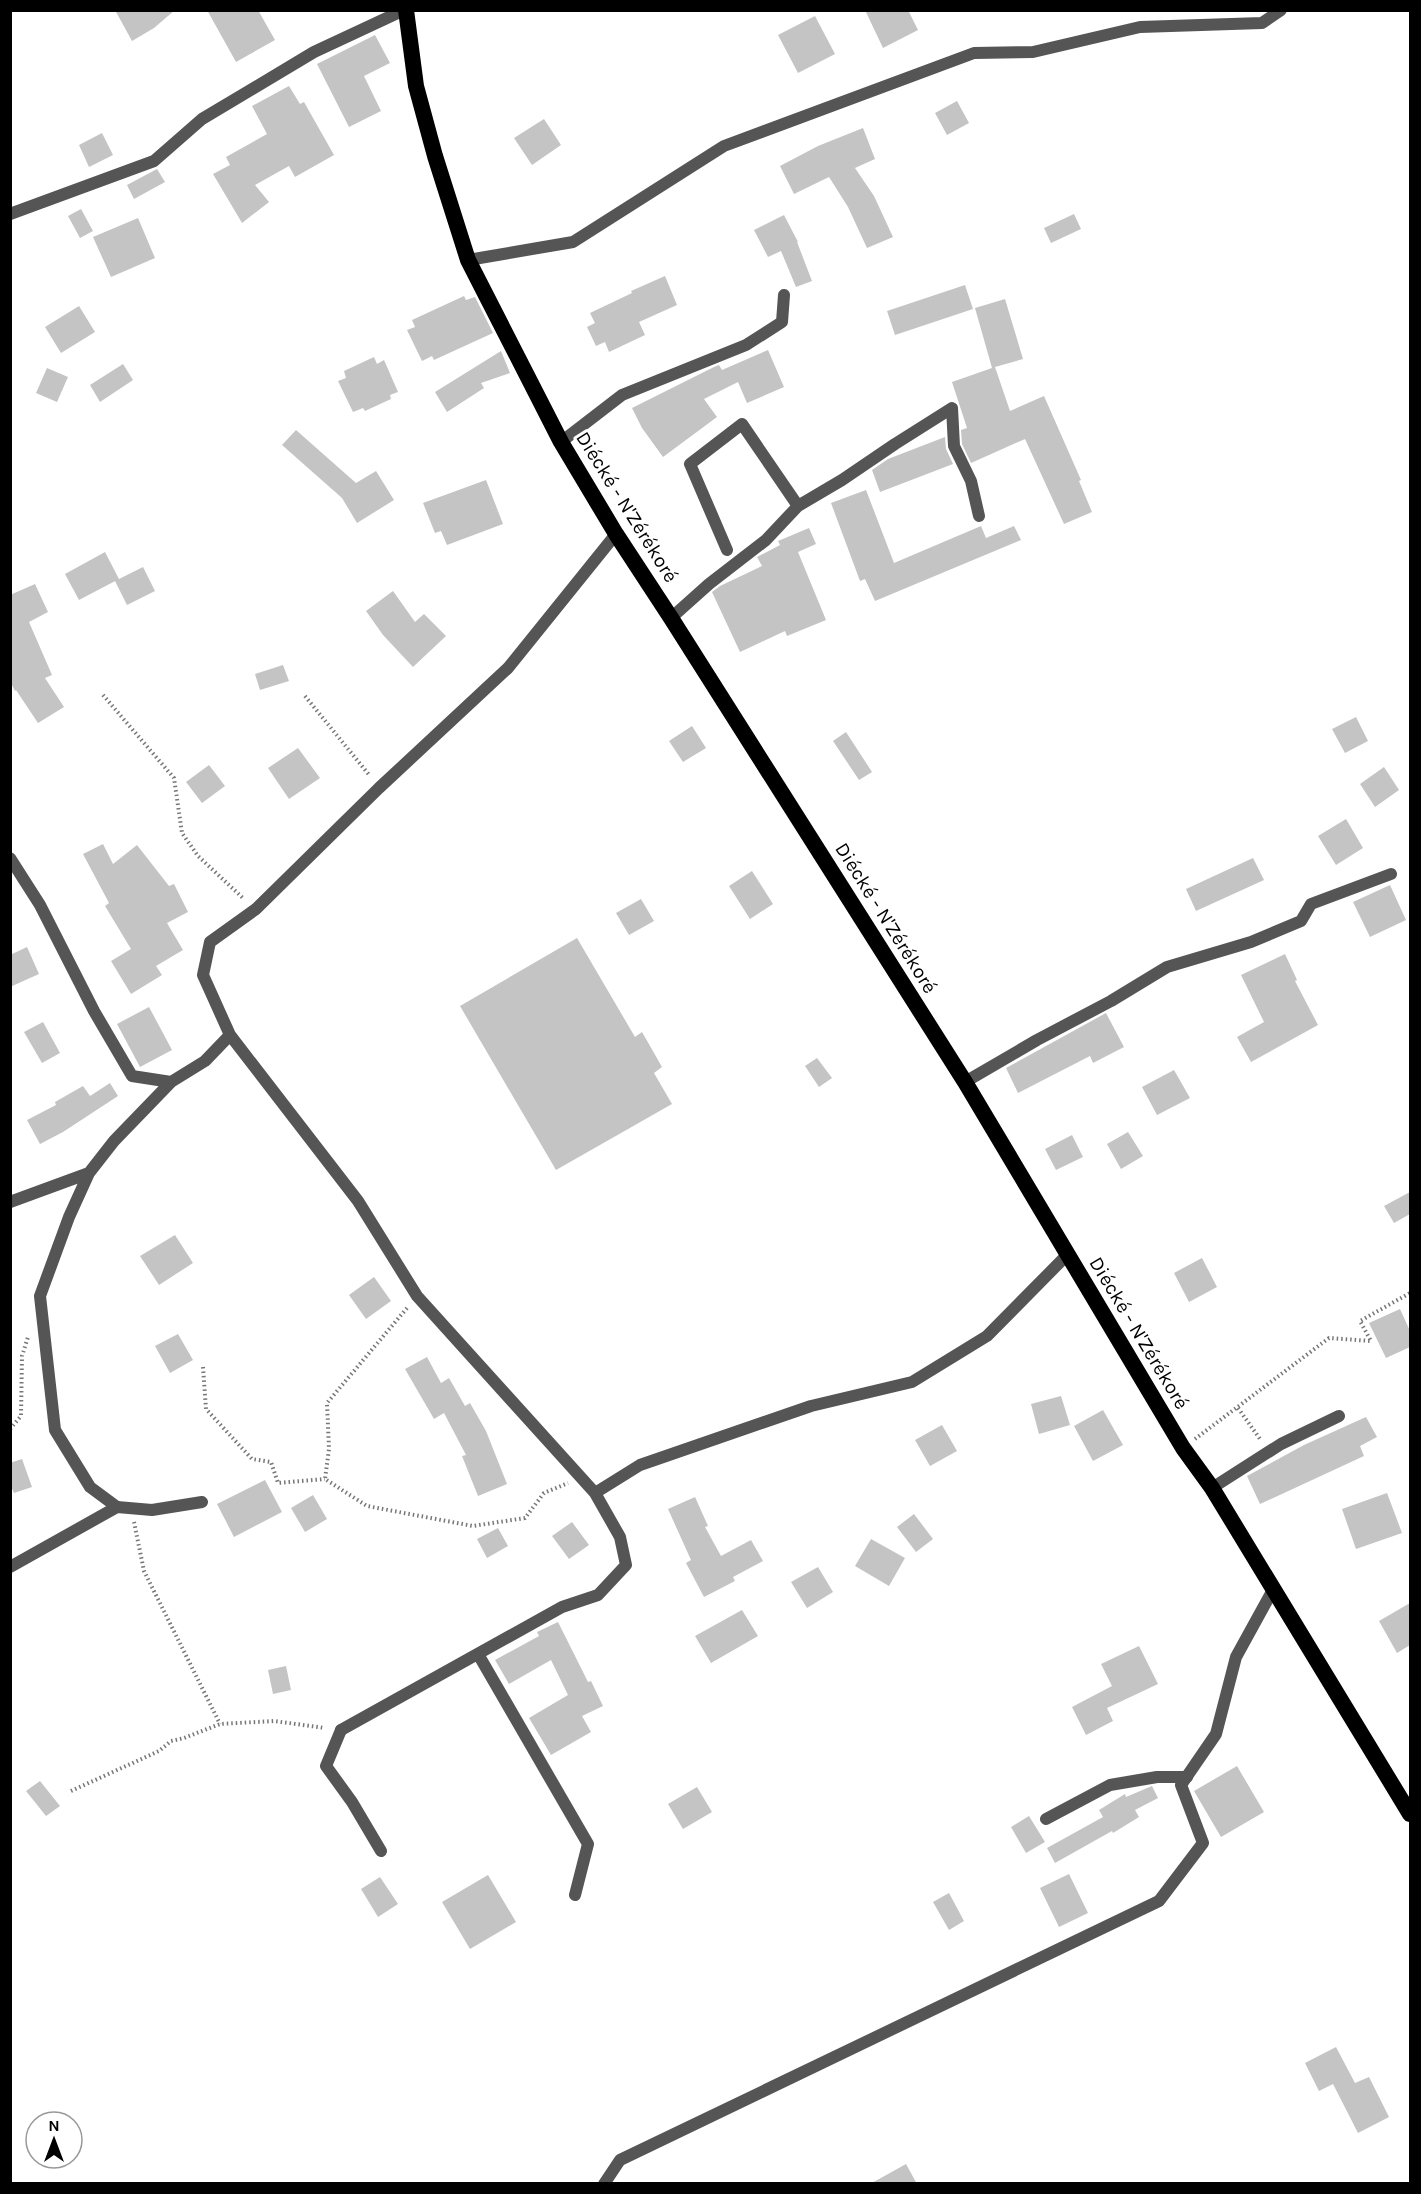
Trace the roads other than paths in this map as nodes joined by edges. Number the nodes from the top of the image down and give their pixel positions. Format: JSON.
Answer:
{"nodes":[{"id":1,"x":405,"y":10,"type":"edge"},
{"id":2,"x":1281,"y":10,"type":"edge"},
{"id":3,"x":10,"y":214,"type":"edge"},
{"id":4,"x":468,"y":260,"type":"junction"},
{"id":5,"x":784,"y":295,"type":"dead end"},
{"id":6,"x":561,"y":442,"type":"junction"},
{"id":7,"x":798,"y":506,"type":"junction"},
{"id":8,"x":979,"y":516,"type":"dead end"},
{"id":9,"x":616,"y":534,"type":"junction"},
{"id":10,"x":727,"y":550,"type":"dead end"},
{"id":11,"x":671,"y":618,"type":"junction"},
{"id":12,"x":10,"y":858,"type":"edge"},
{"id":13,"x":1391,"y":874,"type":"dead end"},
{"id":14,"x":230,"y":1035,"type":"junction"},
{"id":15,"x":171,"y":1082,"type":"junction"},
{"id":16,"x":965,"y":1082,"type":"junction"},
{"id":17,"x":89,"y":1173,"type":"junction"},
{"id":18,"x":10,"y":1202,"type":"edge"},
{"id":19,"x":1068,"y":1254,"type":"junction"},
{"id":20,"x":1339,"y":1416,"type":"dead end"},
{"id":21,"x":1212,"y":1488,"type":"junction"},
{"id":22,"x":594,"y":1493,"type":"junction"},
{"id":23,"x":202,"y":1502,"type":"dead end"},
{"id":24,"x":117,"y":1507,"type":"junction"},
{"id":25,"x":10,"y":1567,"type":"edge"},
{"id":26,"x":1274,"y":1588,"type":"junction"},
{"id":27,"x":478,"y":1654,"type":"junction"},
{"id":28,"x":1187,"y":1777,"type":"junction"},
{"id":29,"x":1410,"y":1814,"type":"edge"},
{"id":30,"x":1046,"y":1819,"type":"dead end"},
{"id":31,"x":381,"y":1851,"type":"dead end"},
{"id":32,"x":575,"y":1895,"type":"dead end"},
{"id":33,"x":604,"y":2184,"type":"edge"}],
"edges":[{"from":1,"to":3,"type":"street"},
{"from":1,"to":4,"type":"highway","name":"Diécké - N'Zérékoré"},
{"from":2,"to":4,"type":"street"},
{"from":4,"to":6,"type":"highway","name":"Diécké - N'Zérékoré"},
{"from":5,"to":6,"type":"street"},
{"from":6,"to":9,"type":"highway","name":"Diécké - N'Zérékoré"},
{"from":7,"to":8,"type":"street"},
{"from":7,"to":10,"type":"street"},
{"from":7,"to":11,"type":"street"},
{"from":9,"to":11,"type":"highway","name":"Diécké - N'Zérékoré"},
{"from":9,"to":14,"type":"street"},
{"from":11,"to":16,"type":"highway","name":"Diécké - N'Zérékoré"},
{"from":12,"to":15,"type":"street"},
{"from":13,"to":16,"type":"street"},
{"from":14,"to":15,"type":"street"},
{"from":14,"to":22,"type":"street"},
{"from":15,"to":17,"type":"street"},
{"from":16,"to":19,"type":"highway","name":"Diécké - N'Zérékoré"},
{"from":17,"to":18,"type":"street"},
{"from":17,"to":24,"type":"street"},
{"from":19,"to":21,"type":"highway","name":"Diécké - N'Zérékoré"},
{"from":19,"to":22,"type":"street"},
{"from":20,"to":21,"type":"street"},
{"from":21,"to":26,"type":"highway","name":"Diécké - N'Zérékoré"},
{"from":22,"to":27,"type":"street"},
{"from":23,"to":24,"type":"street"},
{"from":24,"to":25,"type":"street"},
{"from":26,"to":28,"type":"street"},
{"from":26,"to":29,"type":"highway","name":"Diécké - N'Zérékoré"},
{"from":27,"to":31,"type":"street"},
{"from":27,"to":32,"type":"street"},
{"from":28,"to":30,"type":"street"},
{"from":28,"to":33,"type":"street"}]}
